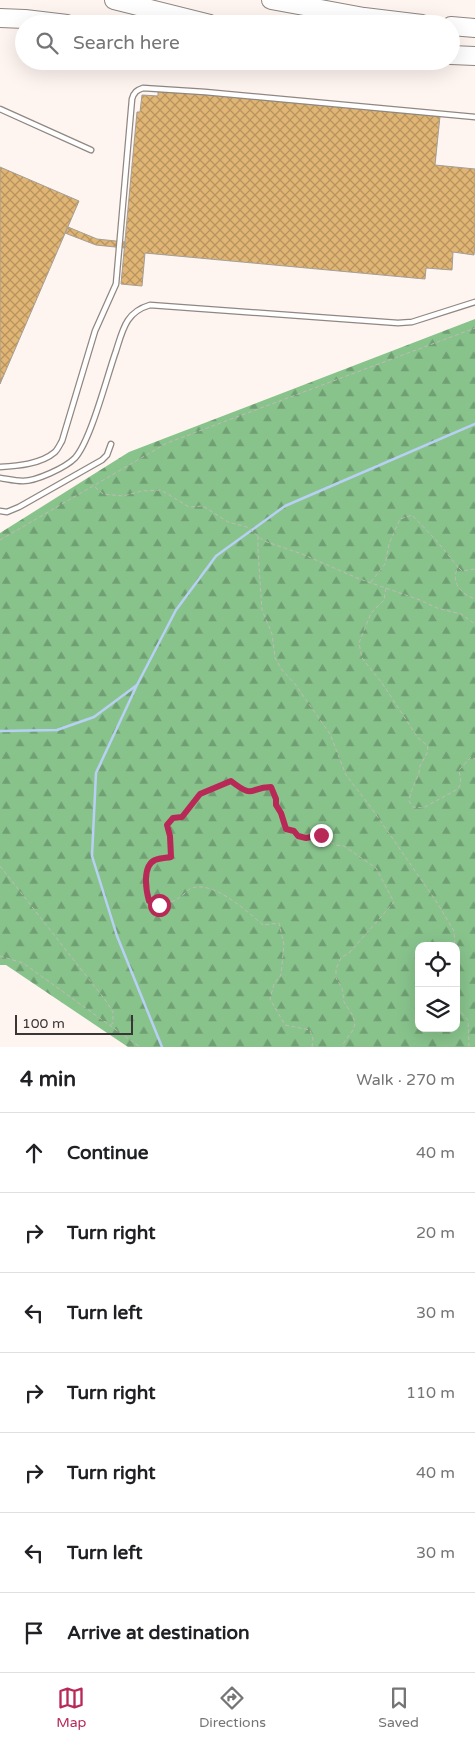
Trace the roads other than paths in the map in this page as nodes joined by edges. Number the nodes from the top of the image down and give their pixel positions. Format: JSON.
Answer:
{"nodes":[{"id":1,"x":114,"y":0,"type":"edge"},
{"id":2,"x":277,"y":1,"type":"edge"},
{"id":3,"x":174,"y":15,"type":"edge"},
{"id":4,"x":353,"y":15,"type":"edge"},
{"id":5,"x":0,"y":18,"type":"edge"},
{"id":6,"x":15,"y":19,"type":"edge"},
{"id":7,"x":460,"y":27,"type":"edge"},
{"id":8,"x":475,"y":28,"type":"edge"},
{"id":9,"x":460,"y":55,"type":"edge"},
{"id":10,"x":475,"y":56,"type":"edge"},
{"id":11,"x":0,"y":110,"type":"edge"},
{"id":12,"x":475,"y":118,"type":"edge"},
{"id":13,"x":91,"y":150,"type":"dead end"},
{"id":14,"x":475,"y":302,"type":"edge"},
{"id":15,"x":111,"y":444,"type":"dead end"},
{"id":16,"x":0,"y":467,"type":"edge"},
{"id":17,"x":0,"y":478,"type":"edge"},
{"id":18,"x":0,"y":512,"type":"edge"}],
"edges":[{"from":1,"to":3,"type":"highway"},
{"from":2,"to":4,"type":"highway"},
{"from":5,"to":6,"type":"highway"},
{"from":7,"to":8,"type":"highway"},
{"from":9,"to":10,"type":"highway"},
{"from":11,"to":13,"type":"lane"},
{"from":12,"to":16,"type":"lane"},
{"from":14,"to":17,"type":"lane"},
{"from":15,"to":18,"type":"lane"}]}
